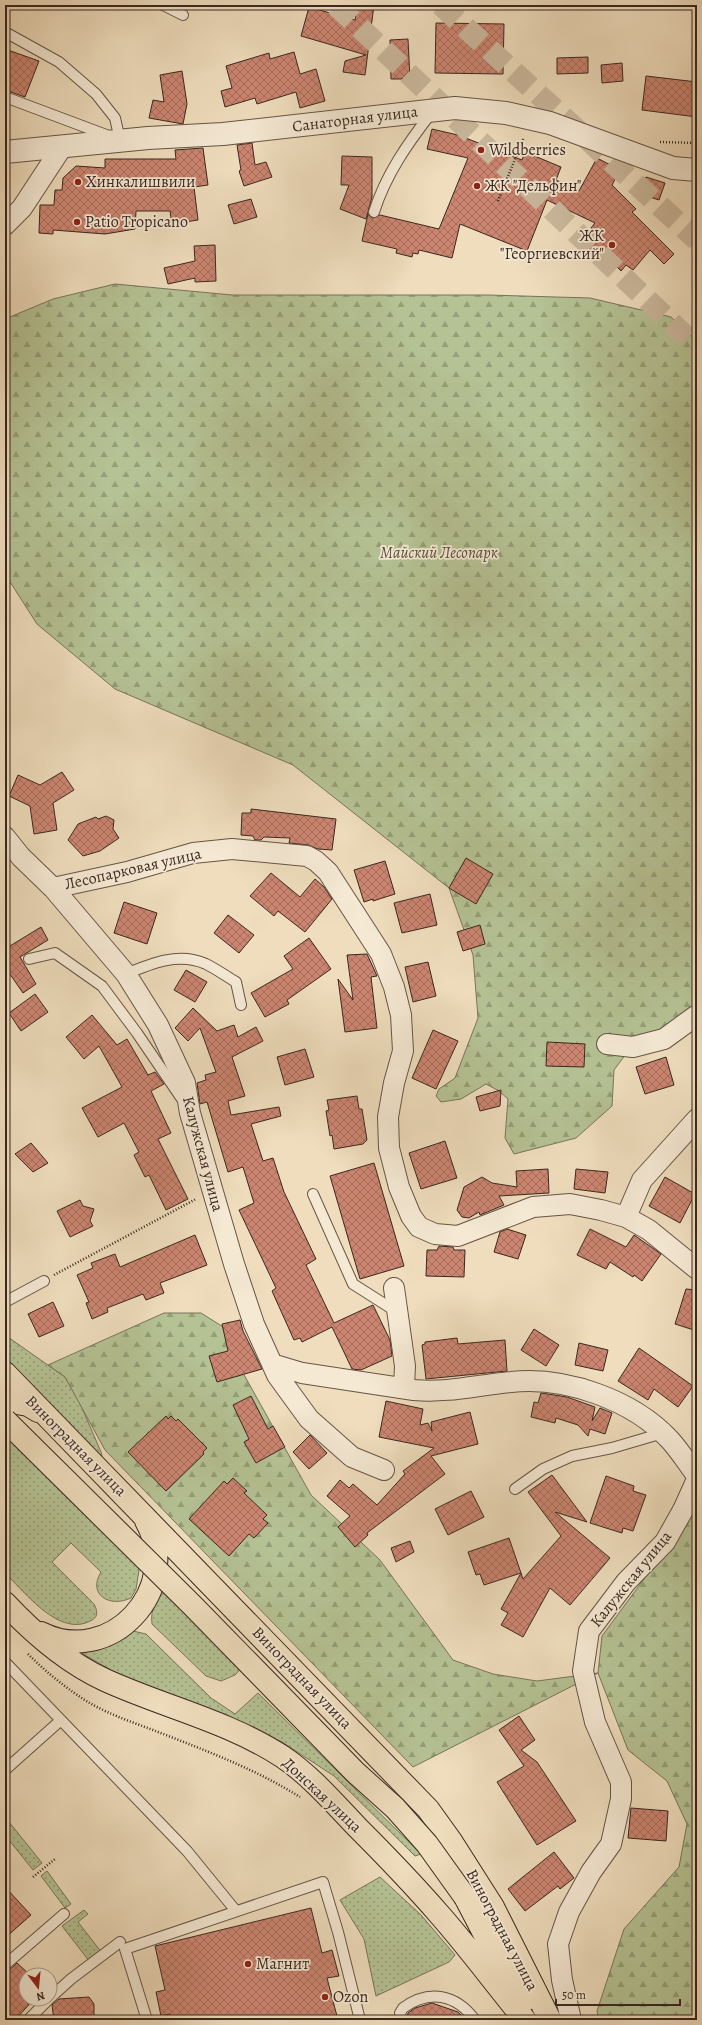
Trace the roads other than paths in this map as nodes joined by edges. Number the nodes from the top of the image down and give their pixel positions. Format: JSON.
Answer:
{"nodes":[{"id":1,"x":163,"y":5,"type":"edge"},
{"id":2,"x":183,"y":15,"type":"dead end"},
{"id":3,"x":5,"y":32,"type":"edge"},
{"id":4,"x":5,"y":98,"type":"edge"},
{"id":5,"x":433,"y":110,"type":"junction"},
{"id":6,"x":120,"y":140,"type":"junction"},
{"id":7,"x":62,"y":146,"type":"junction"},
{"id":8,"x":5,"y":152,"type":"edge"},
{"id":9,"x":697,"y":170,"type":"edge"},
{"id":10,"x":374,"y":212,"type":"dead end"},
{"id":11,"x":5,"y":225,"type":"edge"},
{"id":12,"x":5,"y":837,"type":"edge"},
{"id":13,"x":53,"y":888,"type":"junction"},
{"id":14,"x":30,"y":959,"type":"dead end"},
{"id":15,"x":126,"y":974,"type":"junction"},
{"id":16,"x":242,"y":1005,"type":"dead end"},
{"id":17,"x":697,"y":1016,"type":"edge"},
{"id":18,"x":607,"y":1044,"type":"dead end"},
{"id":19,"x":190,"y":1113,"type":"junction"},
{"id":20,"x":697,"y":1119,"type":"edge"},
{"id":21,"x":313,"y":1194,"type":"dead end"},
{"id":22,"x":626,"y":1217,"type":"junction"},
{"id":23,"x":697,"y":1269,"type":"edge"},
{"id":24,"x":44,"y":1281,"type":"road end"},
{"id":25,"x":394,"y":1288,"type":"dead end"},
{"id":26,"x":5,"y":1302,"type":"edge"},
{"id":27,"x":397,"y":1312,"type":"junction"},
{"id":28,"x":272,"y":1364,"type":"junction"},
{"id":29,"x":5,"y":1373,"type":"edge"},
{"id":30,"x":5,"y":1385,"type":"edge"},
{"id":31,"x":404,"y":1388,"type":"junction"},
{"id":32,"x":5,"y":1401,"type":"edge"},
{"id":33,"x":5,"y":1420,"type":"edge"},
{"id":34,"x":55,"y":1424,"type":"junction"},
{"id":35,"x":663,"y":1433,"type":"junction"},
{"id":36,"x":384,"y":1470,"type":"dead end"},
{"id":37,"x":697,"y":1478,"type":"edge"},
{"id":38,"x":515,"y":1489,"type":"dead end"},
{"id":39,"x":133,"y":1503,"type":"junction"},
{"id":40,"x":12,"y":1611,"type":"edge"},
{"id":41,"x":5,"y":1662,"type":"edge"},
{"id":42,"x":61,"y":1720,"type":"junction"},
{"id":43,"x":5,"y":1770,"type":"edge"},
{"id":44,"x":236,"y":1911,"type":"junction"},
{"id":45,"x":64,"y":1914,"type":"dead end"},
{"id":46,"x":120,"y":1942,"type":"dead end"},
{"id":47,"x":5,"y":1965,"type":"edge"},
{"id":48,"x":58,"y":1991,"type":"edge"},
{"id":49,"x":42,"y":2007,"type":"edge"},
{"id":50,"x":28,"y":2020,"type":"edge"},
{"id":51,"x":146,"y":2020,"type":"edge"},
{"id":52,"x":360,"y":2020,"type":"edge"},
{"id":53,"x":401,"y":2020,"type":"edge"},
{"id":54,"x":475,"y":2020,"type":"edge"},
{"id":55,"x":525,"y":2020,"type":"edge"},
{"id":56,"x":537,"y":2020,"type":"edge"},
{"id":57,"x":550,"y":2020,"type":"edge"},
{"id":58,"x":571,"y":2020,"type":"edge"}],
"edges":[{"from":1,"to":2,"type":"lane"},
{"from":3,"to":6,"type":"lane"},
{"from":4,"to":6,"type":"lane"},
{"from":5,"to":6,"type":"street","name":"Санаторная улица"},
{"from":5,"to":9,"type":"street","name":"Санаторная улица"},
{"from":5,"to":10,"type":"lane"},
{"from":6,"to":7,"type":"street","name":"Санаторная улица"},
{"from":7,"to":8,"type":"street","name":"Санаторная улица"},
{"from":7,"to":11,"type":"street"},
{"from":12,"to":13,"type":"street","name":"Калужская улица"},
{"from":13,"to":15,"type":"street","name":"Калужская улица"},
{"from":13,"to":22,"type":"street","name":"Лесопарковая улица"},
{"from":14,"to":19,"type":"lane"},
{"from":15,"to":16,"type":"lane"},
{"from":15,"to":19,"type":"street","name":"Калужская улица"},
{"from":17,"to":18,"type":"street"},
{"from":19,"to":28,"type":"street","name":"Калужская улица"},
{"from":20,"to":22,"type":"street"},
{"from":21,"to":27,"type":"lane"},
{"from":22,"to":23,"type":"street","name":"Лесопарковая улица"},
{"from":24,"to":26,"type":"lane"},
{"from":25,"to":27,"type":"street"},
{"from":27,"to":31,"type":"street"},
{"from":28,"to":31,"type":"street","name":"Калужская улица"},
{"from":28,"to":36,"type":"street","name":"Калужская улица"},
{"from":29,"to":34,"type":"main road","name":"Виноградная улица"},
{"from":30,"to":34,"type":"main road"},
{"from":31,"to":35,"type":"street","name":"Калужская улица"},
{"from":32,"to":34,"type":"main road"},
{"from":33,"to":56,"type":"main road","bridge":true},
{"from":34,"to":39,"type":"main road","name":"Виноградная улица"},
{"from":35,"to":37,"type":"street","name":"Калужская улица"},
{"from":35,"to":38,"type":"lane"},
{"from":37,"to":58,"type":"street","name":"Калужская улица"},
{"from":39,"to":40,"type":"main road"},
{"from":39,"to":57,"type":"main road","name":"Виноградная улица"},
{"from":40,"to":55,"type":"main road","name":"Донская улица"},
{"from":41,"to":42,"type":"lane"},
{"from":42,"to":43,"type":"lane"},
{"from":42,"to":44,"type":"lane"},
{"from":44,"to":51,"type":"lane"},
{"from":44,"to":52,"type":"lane"},
{"from":45,"to":47,"type":"lane"},
{"from":46,"to":48,"type":"lane"},
{"from":49,"to":50,"type":"lane"},
{"from":53,"to":54,"type":"lane"}]}
